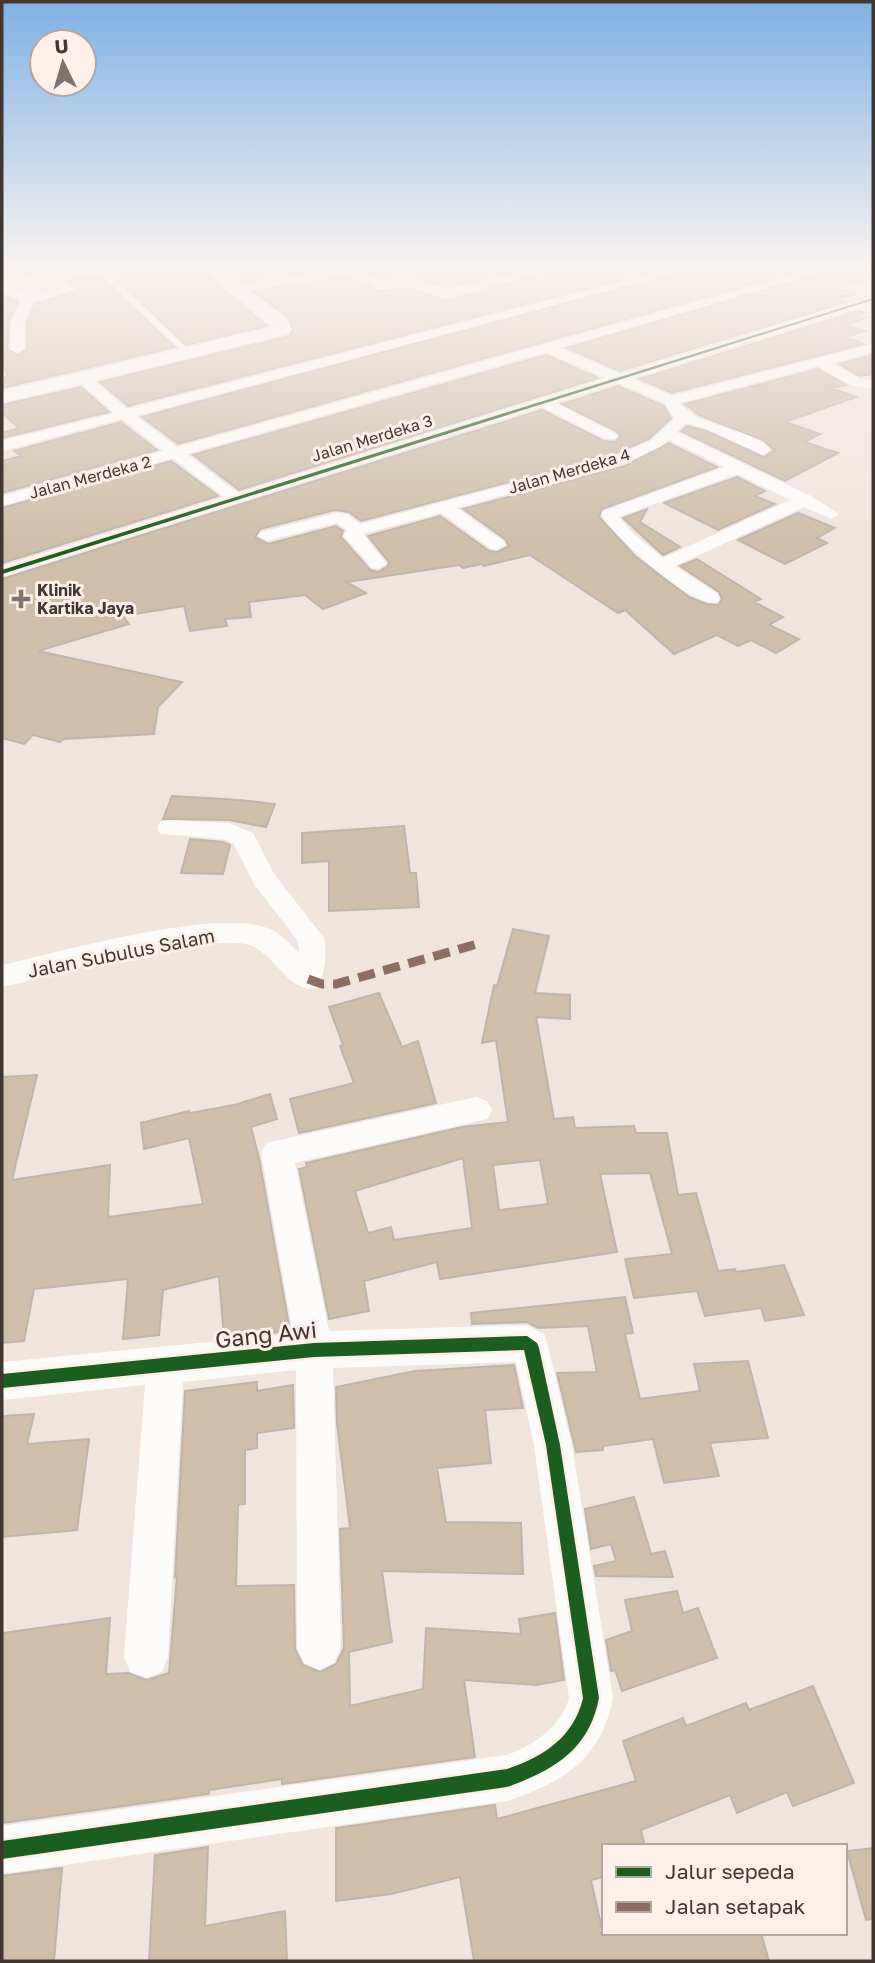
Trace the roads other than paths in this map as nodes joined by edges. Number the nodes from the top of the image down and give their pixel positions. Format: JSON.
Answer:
{"nodes":[{"id":1,"x":168,"y":359,"type":"edge"},
{"id":2,"x":338,"y":359,"type":"edge"},
{"id":3,"x":510,"y":359,"type":"edge"},
{"id":4,"x":572,"y":359,"type":"edge"},
{"id":5,"x":681,"y":359,"type":"edge"},
{"id":6,"x":833,"y":359,"type":"edge"},
{"id":7,"x":820,"y":362,"type":"junction"},
{"id":8,"x":83,"y":378,"type":"junction"},
{"id":9,"x":618,"y":378,"type":"junction"},
{"id":10,"x":873,"y":385,"type":"edge"},
{"id":11,"x":2,"y":397,"type":"edge"},
{"id":12,"x":671,"y":401,"type":"junction"},
{"id":13,"x":542,"y":402,"type":"junction"},
{"id":14,"x":124,"y":414,"type":"junction"},
{"id":15,"x":682,"y":417,"type":"junction"},
{"id":16,"x":669,"y":434,"type":"junction"},
{"id":17,"x":610,"y":436,"type":"dead end"},
{"id":18,"x":2,"y":446,"type":"edge"},
{"id":19,"x":763,"y":450,"type":"dead end"},
{"id":20,"x":178,"y":454,"type":"junction"},
{"id":21,"x":738,"y":468,"type":"junction"},
{"id":22,"x":235,"y":498,"type":"junction"},
{"id":23,"x":805,"y":500,"type":"junction"},
{"id":24,"x":2,"y":501,"type":"edge"},
{"id":25,"x":443,"y":506,"type":"junction"},
{"id":26,"x":831,"y":514,"type":"dead end"},
{"id":27,"x":401,"y":517,"type":"junction"},
{"id":28,"x":460,"y":519,"type":"junction"},
{"id":29,"x":357,"y":530,"type":"junction"},
{"id":30,"x":267,"y":536,"type":"dead end"},
{"id":31,"x":497,"y":545,"type":"dead end"},
{"id":32,"x":378,"y":564,"type":"dead end"},
{"id":33,"x":663,"y":565,"type":"junction"},
{"id":34,"x":2,"y":572,"type":"edge"},
{"id":35,"x":711,"y":598,"type":"dead end"},
{"id":36,"x":169,"y":828,"type":"dead end"},
{"id":37,"x":2,"y":976,"type":"edge"},
{"id":38,"x":476,"y":1110,"type":"dead end"},
{"id":39,"x":314,"y":1350,"type":"junction"},
{"id":40,"x":165,"y":1366,"type":"junction"},
{"id":41,"x":2,"y":1381,"type":"edge"},
{"id":42,"x":319,"y":1648,"type":"dead end"},
{"id":43,"x":146,"y":1656,"type":"dead end"},
{"id":44,"x":2,"y":1850,"type":"edge"}],
"edges":[{"from":1,"to":8,"type":"street"},
{"from":2,"to":14,"type":"street"},
{"from":3,"to":20,"type":"street","name":"Jalan Merdeka 2"},
{"from":4,"to":9,"type":"street"},
{"from":5,"to":9,"type":"street","name":"Jalan Merdeka 3"},
{"from":6,"to":7,"type":"street"},
{"from":7,"to":10,"type":"street"},
{"from":7,"to":12,"type":"street"},
{"from":8,"to":11,"type":"street"},
{"from":8,"to":14,"type":"street"},
{"from":9,"to":12,"type":"street"},
{"from":9,"to":13,"type":"street","name":"Jalan Merdeka 3"},
{"from":12,"to":15,"type":"street"},
{"from":13,"to":17,"type":"street"},
{"from":13,"to":22,"type":"street","name":"Jalan Merdeka 3"},
{"from":14,"to":18,"type":"street"},
{"from":14,"to":20,"type":"street"},
{"from":15,"to":16,"type":"street","name":"Jalan Merdeka 4"},
{"from":15,"to":19,"type":"street"},
{"from":16,"to":21,"type":"street"},
{"from":16,"to":25,"type":"street","name":"Jalan Merdeka 4"},
{"from":20,"to":22,"type":"street"},
{"from":20,"to":24,"type":"street","name":"Jalan Merdeka 2"},
{"from":21,"to":23,"type":"street"},
{"from":21,"to":33,"type":"street"},
{"from":22,"to":34,"type":"street","name":"Jalan Merdeka 3"},
{"from":23,"to":26,"type":"street"},
{"from":23,"to":33,"type":"street"},
{"from":25,"to":27,"type":"street","name":"Jalan Merdeka 4"},
{"from":25,"to":28,"type":"street"},
{"from":27,"to":28,"type":"street"},
{"from":27,"to":29,"type":"street","name":"Jalan Merdeka 4"},
{"from":28,"to":31,"type":"street"},
{"from":29,"to":30,"type":"street"},
{"from":29,"to":32,"type":"street"},
{"from":33,"to":35,"type":"street"},
{"from":36,"to":37,"type":"street","name":"Jalan Subulus Salam"},
{"from":38,"to":39,"type":"street"},
{"from":39,"to":40,"type":"street","name":"Gang Awi"},
{"from":39,"to":42,"type":"street"},
{"from":39,"to":44,"type":"street","name":"Gang Awi"},
{"from":40,"to":41,"type":"street","name":"Gang Awi"},
{"from":40,"to":43,"type":"street"}]}
